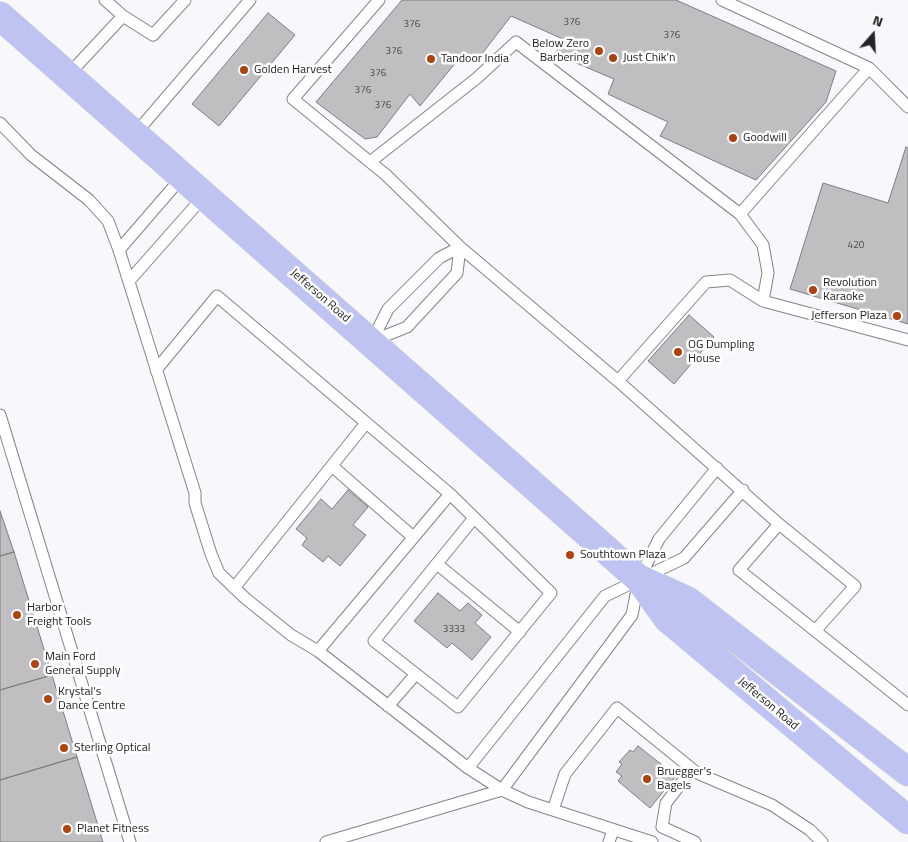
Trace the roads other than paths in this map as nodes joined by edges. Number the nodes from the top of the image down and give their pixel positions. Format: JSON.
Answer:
{"nodes":[{"id":1,"x":105,"y":0,"type":"edge"},
{"id":2,"x":185,"y":0,"type":"edge"},
{"id":3,"x":250,"y":0,"type":"edge"},
{"id":4,"x":379,"y":0,"type":"edge"},
{"id":5,"x":722,"y":0,"type":"edge"},
{"id":6,"x":0,"y":16,"type":"edge"},
{"id":7,"x":123,"y":16,"type":"junction"},
{"id":8,"x":870,"y":68,"type":"junction"},
{"id":9,"x":68,"y":75,"type":"junction"},
{"id":10,"x":908,"y":107,"type":"edge"},
{"id":11,"x":0,"y":123,"type":"edge"},
{"id":12,"x":135,"y":134,"type":"junction"},
{"id":13,"x":370,"y":162,"type":"junction"},
{"id":14,"x":183,"y":176,"type":"junction"},
{"id":15,"x":205,"y":195,"type":"junction"},
{"id":16,"x":740,"y":214,"type":"junction"},
{"id":17,"x":460,"y":246,"type":"junction"},
{"id":18,"x":119,"y":250,"type":"junction"},
{"id":19,"x":129,"y":280,"type":"junction"},
{"id":20,"x":763,"y":300,"type":"junction"},
{"id":21,"x":908,"y":340,"type":"edge"},
{"id":22,"x":372,"y":341,"type":"junction"},
{"id":23,"x":156,"y":370,"type":"junction"},
{"id":24,"x":618,"y":380,"type":"junction"},
{"id":25,"x":0,"y":415,"type":"edge"},
{"id":26,"x":366,"y":423,"type":"junction"},
{"id":27,"x":332,"y":466,"type":"junction"},
{"id":28,"x":717,"y":468,"type":"junction"},
{"id":29,"x":743,"y":490,"type":"junction"},
{"id":30,"x":450,"y":494,"type":"junction"},
{"id":31,"x":474,"y":518,"type":"junction"},
{"id":32,"x":779,"y":524,"type":"junction"},
{"id":33,"x":413,"y":537,"type":"junction"},
{"id":34,"x":437,"y":564,"type":"junction"},
{"id":35,"x":639,"y":579,"type":"junction"},
{"id":36,"x":234,"y":588,"type":"junction"},
{"id":37,"x":815,"y":631,"type":"junction"},
{"id":38,"x":520,"y":632,"type":"junction"},
{"id":39,"x":318,"y":651,"type":"junction"},
{"id":40,"x":416,"y":674,"type":"junction"},
{"id":41,"x":908,"y":705,"type":"edge"},
{"id":42,"x":388,"y":706,"type":"junction"},
{"id":43,"x":468,"y":768,"type":"junction"},
{"id":44,"x":692,"y":769,"type":"junction"},
{"id":45,"x":908,"y":772,"type":"edge"},
{"id":46,"x":502,"y":790,"type":"junction"},
{"id":47,"x":553,"y":810,"type":"junction"},
{"id":48,"x":908,"y":820,"type":"edge"},
{"id":49,"x":613,"y":830,"type":"junction"},
{"id":50,"x":347,"y":839,"type":"edge"},
{"id":51,"x":130,"y":842,"type":"edge"},
{"id":52,"x":326,"y":842,"type":"edge"},
{"id":53,"x":609,"y":842,"type":"edge"},
{"id":54,"x":652,"y":842,"type":"edge"},
{"id":55,"x":695,"y":842,"type":"edge"},
{"id":56,"x":822,"y":842,"type":"edge"}],
"edges":[{"from":1,"to":7,"type":"lane"},
{"from":2,"to":7,"type":"lane"},
{"from":3,"to":12,"type":"lane"},
{"from":4,"to":13,"type":"lane"},
{"from":5,"to":8,"type":"lane"},
{"from":6,"to":9,"type":"main road","name":"Jefferson Road"},
{"from":7,"to":9,"type":"lane"},
{"from":8,"to":10,"type":"lane"},
{"from":8,"to":16,"type":"lane"},
{"from":9,"to":12,"type":"main road","name":"Jefferson Road"},
{"from":11,"to":18,"type":"lane"},
{"from":12,"to":14,"type":"main road","name":"Jefferson Road"},
{"from":13,"to":16,"type":"lane"},
{"from":13,"to":17,"type":"lane"},
{"from":14,"to":15,"type":"main road","name":"Jefferson Road"},
{"from":14,"to":18,"type":"lane"},
{"from":15,"to":19,"type":"lane"},
{"from":15,"to":22,"type":"main road","name":"Jefferson Road"},
{"from":16,"to":20,"type":"lane"},
{"from":17,"to":22,"type":"lane"},
{"from":17,"to":22,"type":"lane"},
{"from":17,"to":24,"type":"lane"},
{"from":18,"to":19,"type":"lane"},
{"from":19,"to":23,"type":"lane"},
{"from":20,"to":21,"type":"lane"},
{"from":20,"to":24,"type":"lane"},
{"from":22,"to":35,"type":"main road","name":"Jefferson Road"},
{"from":23,"to":26,"type":"lane"},
{"from":23,"to":36,"type":"lane"},
{"from":24,"to":28,"type":"lane"},
{"from":25,"to":51,"type":"lane"},
{"from":26,"to":27,"type":"lane"},
{"from":26,"to":30,"type":"lane"},
{"from":27,"to":33,"type":"lane"},
{"from":27,"to":36,"type":"lane"},
{"from":28,"to":29,"type":"lane"},
{"from":28,"to":35,"type":"lane"},
{"from":29,"to":32,"type":"lane"},
{"from":29,"to":35,"type":"lane"},
{"from":30,"to":31,"type":"lane"},
{"from":30,"to":33,"type":"lane"},
{"from":31,"to":34,"type":"lane"},
{"from":31,"to":38,"type":"lane"},
{"from":32,"to":37,"type":"lane"},
{"from":32,"to":37,"type":"lane"},
{"from":33,"to":39,"type":"lane"},
{"from":34,"to":38,"type":"lane"},
{"from":34,"to":40,"type":"lane"},
{"from":35,"to":43,"type":"lane"},
{"from":35,"to":45,"type":"main road","name":"Jefferson Road"},
{"from":35,"to":46,"type":"lane"},
{"from":35,"to":48,"type":"main road","name":"Jefferson Road"},
{"from":36,"to":39,"type":"lane"},
{"from":37,"to":41,"type":"lane"},
{"from":38,"to":40,"type":"lane"},
{"from":39,"to":42,"type":"lane"},
{"from":40,"to":42,"type":"lane"},
{"from":42,"to":43,"type":"lane"},
{"from":43,"to":46,"type":"lane"},
{"from":44,"to":47,"type":"lane"},
{"from":44,"to":55,"type":"lane"},
{"from":44,"to":56,"type":"lane"},
{"from":46,"to":47,"type":"lane"},
{"from":46,"to":50,"type":"lane"},
{"from":47,"to":49,"type":"lane"},
{"from":49,"to":53,"type":"lane"},
{"from":49,"to":54,"type":"lane"},
{"from":50,"to":52,"type":"lane"}]}
